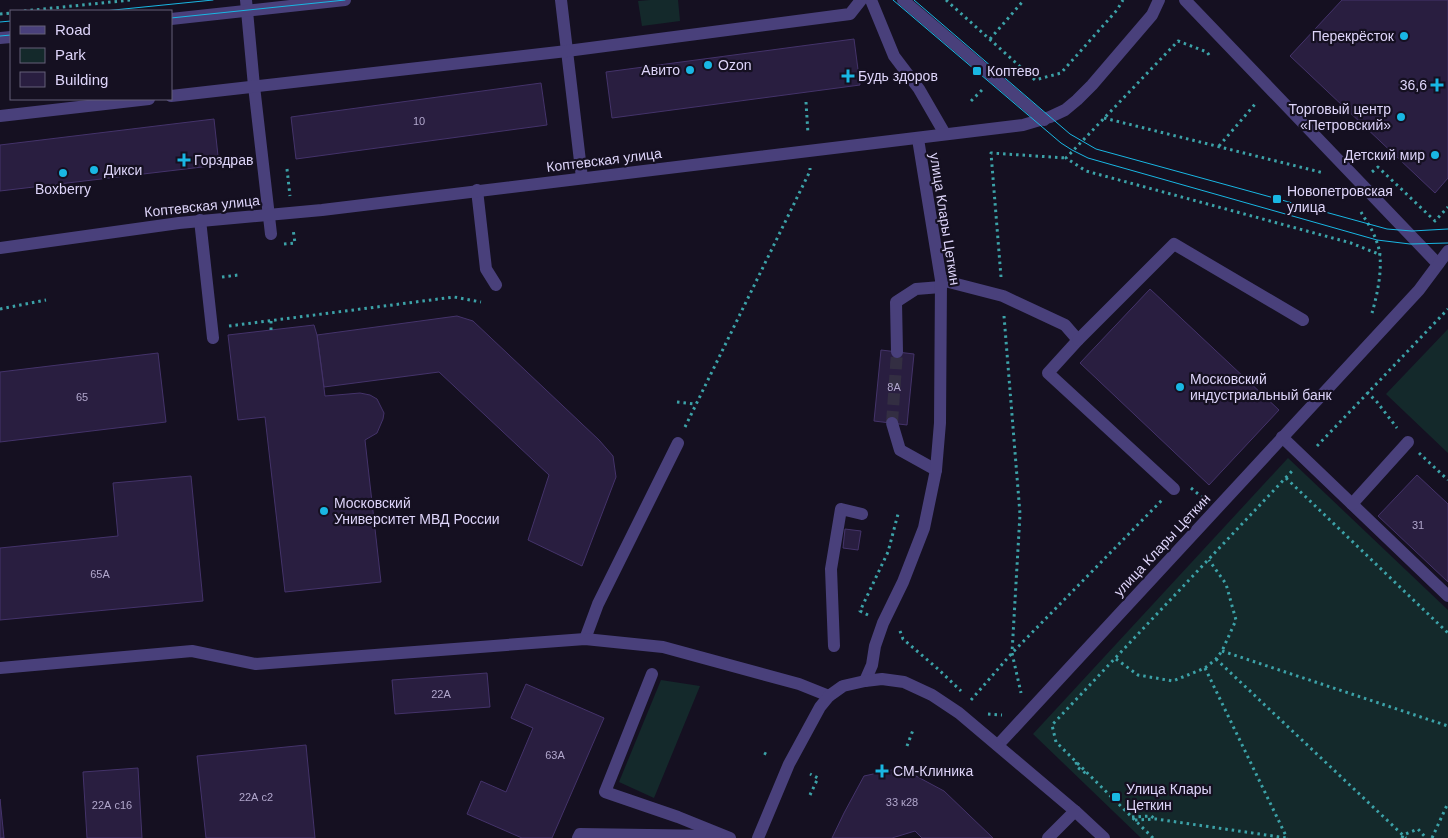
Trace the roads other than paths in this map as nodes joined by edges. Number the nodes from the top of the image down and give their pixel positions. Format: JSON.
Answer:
{"nodes":[{"id":1,"x":345,"y":0,"type":"edge"},
{"id":2,"x":561,"y":0,"type":"edge"},
{"id":3,"x":861,"y":0,"type":"edge"},
{"id":4,"x":871,"y":0,"type":"edge"},
{"id":5,"x":903,"y":0,"type":"edge"},
{"id":6,"x":1159,"y":0,"type":"edge"},
{"id":7,"x":1185,"y":0,"type":"edge"},
{"id":8,"x":247,"y":5,"type":"edge"},
{"id":9,"x":172,"y":19,"type":"edge"},
{"id":10,"x":567,"y":51,"type":"junction"},
{"id":11,"x":254,"y":86,"type":"junction"},
{"id":12,"x":172,"y":96,"type":"edge"},
{"id":13,"x":140,"y":100,"type":"edge"},
{"id":14,"x":0,"y":116,"type":"edge"},
{"id":15,"x":1044,"y":120,"type":"junction"},
{"id":16,"x":945,"y":134,"type":"junction"},
{"id":17,"x":918,"y":139,"type":"junction"},
{"id":18,"x":582,"y":178,"type":"junction"},
{"id":19,"x":477,"y":190,"type":"junction"},
{"id":20,"x":269,"y":214,"type":"junction"},
{"id":21,"x":200,"y":220,"type":"junction"},
{"id":22,"x":271,"y":234,"type":"dead end"},
{"id":23,"x":0,"y":248,"type":"edge"},
{"id":24,"x":1448,"y":251,"type":"edge"},
{"id":25,"x":1438,"y":264,"type":"junction"},
{"id":26,"x":941,"y":283,"type":"junction"},
{"id":27,"x":496,"y":285,"type":"dead end"},
{"id":28,"x":1304,"y":320,"type":"dead end"},
{"id":29,"x":213,"y":333,"type":"road end"},
{"id":30,"x":1078,"y":340,"type":"junction"},
{"id":31,"x":897,"y":352,"type":"tunnel mouth"},
{"id":32,"x":892,"y":423,"type":"tunnel mouth"},
{"id":33,"x":1282,"y":438,"type":"junction"},
{"id":34,"x":1408,"y":442,"type":"dead end"},
{"id":35,"x":678,"y":443,"type":"road end"},
{"id":36,"x":936,"y":470,"type":"junction"},
{"id":37,"x":1174,"y":489,"type":"road end"},
{"id":38,"x":1352,"y":504,"type":"junction"},
{"id":39,"x":862,"y":514,"type":"dead end"},
{"id":40,"x":1448,"y":596,"type":"edge"},
{"id":41,"x":585,"y":639,"type":"junction"},
{"id":42,"x":834,"y":646,"type":"dead end"},
{"id":43,"x":0,"y":668,"type":"edge"},
{"id":44,"x":652,"y":674,"type":"dead end"},
{"id":45,"x":865,"y":680,"type":"junction"},
{"id":46,"x":829,"y":696,"type":"junction"},
{"id":47,"x":998,"y":745,"type":"junction"},
{"id":48,"x":1075,"y":811,"type":"junction"},
{"id":49,"x":727,"y":837,"type":"edge"},
{"id":50,"x":578,"y":838,"type":"edge"},
{"id":51,"x":758,"y":838,"type":"edge"},
{"id":52,"x":1048,"y":838,"type":"edge"},
{"id":53,"x":1104,"y":838,"type":"edge"}],
"edges":[{"from":1,"to":8,"type":"street"},
{"from":2,"to":10,"type":"street"},
{"from":3,"to":10,"type":"street"},
{"from":4,"to":16,"type":"street"},
{"from":5,"to":15,"type":"street"},
{"from":6,"to":15,"type":"street","name":"Коптевская улица"},
{"from":7,"to":25,"type":"street"},
{"from":8,"to":9,"type":"street"},
{"from":8,"to":11,"type":"street"},
{"from":10,"to":11,"type":"street"},
{"from":10,"to":18,"type":"street"},
{"from":11,"to":12,"type":"street"},
{"from":11,"to":20,"type":"street"},
{"from":13,"to":14,"type":"street"},
{"from":15,"to":16,"type":"street","name":"Коптевская улица"},
{"from":16,"to":17,"type":"street","name":"Коптевская улица"},
{"from":17,"to":18,"type":"street","name":"Коптевская улица"},
{"from":17,"to":26,"type":"street","name":"улица Клары Цеткин"},
{"from":18,"to":19,"type":"street","name":"Коптевская улица"},
{"from":19,"to":20,"type":"street","name":"Коптевская улица"},
{"from":19,"to":27,"type":"street"},
{"from":20,"to":21,"type":"street","name":"Коптевская улица"},
{"from":20,"to":22,"type":"street"},
{"from":21,"to":23,"type":"street","name":"Коптевская улица"},
{"from":21,"to":29,"type":"street"},
{"from":24,"to":25,"type":"street","name":"улица Клары Цеткин"},
{"from":25,"to":33,"type":"street","name":"улица Клары Цеткин"},
{"from":26,"to":30,"type":"street"},
{"from":26,"to":31,"type":"street"},
{"from":26,"to":36,"type":"street","name":"улица Клары Цеткин"},
{"from":28,"to":30,"type":"street"},
{"from":30,"to":37,"type":"street"},
{"from":32,"to":36,"type":"street"},
{"from":33,"to":38,"type":"street"},
{"from":33,"to":47,"type":"street","name":"улица Клары Цеткин"},
{"from":34,"to":38,"type":"street"},
{"from":35,"to":41,"type":"street"},
{"from":36,"to":45,"type":"street","name":"улица Клары Цеткин"},
{"from":38,"to":40,"type":"street"},
{"from":39,"to":42,"type":"street"},
{"from":41,"to":43,"type":"street"},
{"from":41,"to":46,"type":"street"},
{"from":44,"to":49,"type":"street"},
{"from":45,"to":46,"type":"street"},
{"from":45,"to":47,"type":"street"},
{"from":46,"to":51,"type":"street"},
{"from":47,"to":48,"type":"street"},
{"from":48,"to":52,"type":"street"},
{"from":48,"to":53,"type":"street"},
{"from":49,"to":50,"type":"street"}]}
